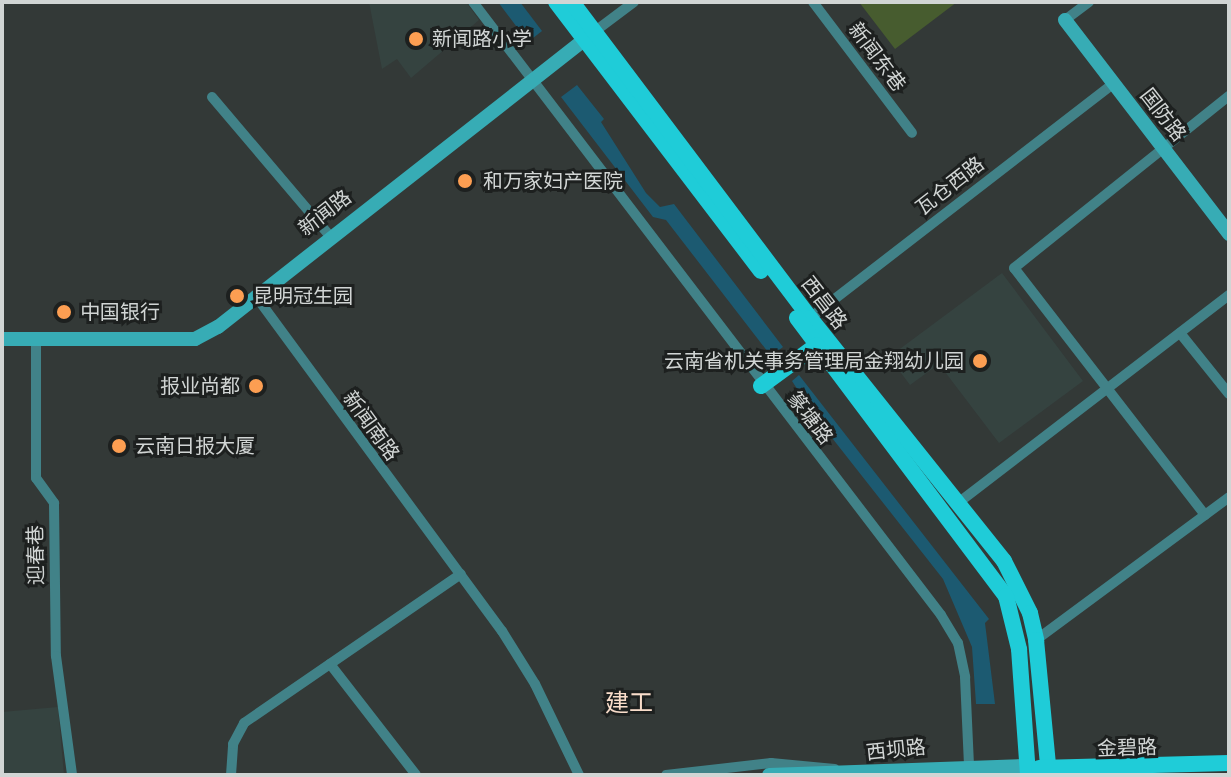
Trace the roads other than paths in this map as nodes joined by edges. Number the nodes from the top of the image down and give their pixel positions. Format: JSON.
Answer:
{"nodes":[{"id":1,"x":473,"y":2,"type":"edge"},
{"id":2,"x":556,"y":2,"type":"edge"},
{"id":3,"x":572,"y":2,"type":"edge"},
{"id":4,"x":634,"y":2,"type":"edge"},
{"id":5,"x":813,"y":2,"type":"edge"},
{"id":6,"x":1089,"y":2,"type":"edge"},
{"id":7,"x":1065,"y":20,"type":"joint"},
{"id":8,"x":590,"y":35,"type":"junction"},
{"id":9,"x":532,"y":80,"type":"junction"},
{"id":10,"x":1114,"y":83,"type":"junction"},
{"id":11,"x":1229,"y":96,"type":"edge"},
{"id":12,"x":212,"y":97,"type":"dead end"},
{"id":13,"x":912,"y":133,"type":"dead end"},
{"id":14,"x":1163,"y":147,"type":"junction"},
{"id":15,"x":1229,"y":234,"type":"edge"},
{"id":16,"x":329,"y":235,"type":"junction"},
{"id":17,"x":255,"y":295,"type":"junction"},
{"id":18,"x":1229,"y":295,"type":"edge"},
{"id":19,"x":810,"y":318,"type":"junction"},
{"id":20,"x":1180,"y":333,"type":"junction"},
{"id":21,"x":2,"y":339,"type":"edge"},
{"id":22,"x":36,"y":340,"type":"junction"},
{"id":23,"x":817,"y":345,"type":"junction"},
{"id":24,"x":761,"y":386,"type":"junction"},
{"id":25,"x":1104,"y":389,"type":"junction"},
{"id":26,"x":1229,"y":394,"type":"edge"},
{"id":27,"x":1229,"y":497,"type":"edge"},
{"id":28,"x":958,"y":503,"type":"junction"},
{"id":29,"x":1205,"y":515,"type":"junction"},
{"id":30,"x":461,"y":574,"type":"junction"},
{"id":31,"x":1036,"y":640,"type":"junction"},
{"id":32,"x":330,"y":664,"type":"junction"},
{"id":33,"x":1229,"y":763,"type":"edge"},
{"id":34,"x":969,"y":765,"type":"junction"},
{"id":35,"x":1028,"y":771,"type":"edge"},
{"id":36,"x":1049,"y":772,"type":"edge"},
{"id":37,"x":857,"y":774,"type":"edge"},
{"id":38,"x":72,"y":775,"type":"edge"},
{"id":39,"x":231,"y":775,"type":"edge"},
{"id":40,"x":416,"y":775,"type":"edge"},
{"id":41,"x":579,"y":775,"type":"edge"},
{"id":42,"x":666,"y":775,"type":"edge"},
{"id":43,"x":769,"y":775,"type":"edge"}],
"edges":[{"from":1,"to":9,"type":"street","name":"篆塘路"},
{"from":2,"to":8,"type":"main road","name":"西昌路"},
{"from":3,"to":8,"type":"main road","name":"西昌路"},
{"from":4,"to":8,"type":"street","name":"新闻路"},
{"from":5,"to":13,"type":"street","name":"新闻东巷"},
{"from":6,"to":7,"type":"street"},
{"from":7,"to":10,"type":"street","name":"国防路"},
{"from":8,"to":9,"type":"street","name":"新闻路"},
{"from":8,"to":19,"type":"main road","name":"西昌路"},
{"from":8,"to":23,"type":"main road","name":"西昌路"},
{"from":9,"to":16,"type":"street","name":"新闻路"},
{"from":9,"to":24,"type":"street","name":"篆塘路"},
{"from":10,"to":14,"type":"street","name":"国防路"},
{"from":10,"to":19,"type":"street","name":"瓦仓西路"},
{"from":11,"to":14,"type":"street"},
{"from":12,"to":16,"type":"street"},
{"from":14,"to":15,"type":"street","name":"国防路"},
{"from":14,"to":25,"type":"street"},
{"from":16,"to":17,"type":"street","name":"新闻路"},
{"from":17,"to":22,"type":"street","name":"新闻路"},
{"from":17,"to":30,"type":"street","name":"新闻南路"},
{"from":18,"to":20,"type":"street"},
{"from":19,"to":28,"type":"main road","name":"西昌路"},
{"from":20,"to":25,"type":"street"},
{"from":20,"to":26,"type":"street"},
{"from":21,"to":22,"type":"street","name":"新闻路"},
{"from":22,"to":38,"type":"street","name":"迎春巷"},
{"from":23,"to":24,"type":"main road"},
{"from":23,"to":35,"type":"main road","name":"西昌路"},
{"from":24,"to":34,"type":"street","name":"篆塘路"},
{"from":25,"to":28,"type":"street"},
{"from":25,"to":29,"type":"street"},
{"from":27,"to":29,"type":"street"},
{"from":28,"to":31,"type":"main road","name":"西昌路"},
{"from":29,"to":31,"type":"street"},
{"from":30,"to":32,"type":"street"},
{"from":30,"to":41,"type":"street","name":"新闻南路"},
{"from":31,"to":36,"type":"main road","name":"西昌路"},
{"from":32,"to":39,"type":"street"},
{"from":32,"to":40,"type":"street"},
{"from":33,"to":36,"type":"main road","name":"金碧路"},
{"from":34,"to":35,"type":"street","name":"西坝路"},
{"from":34,"to":37,"type":"street","name":"西坝路"},
{"from":35,"to":36,"type":"main road","name":"金碧路"},
{"from":37,"to":42,"type":"street"},
{"from":37,"to":43,"type":"street","name":"西坝路"}]}
